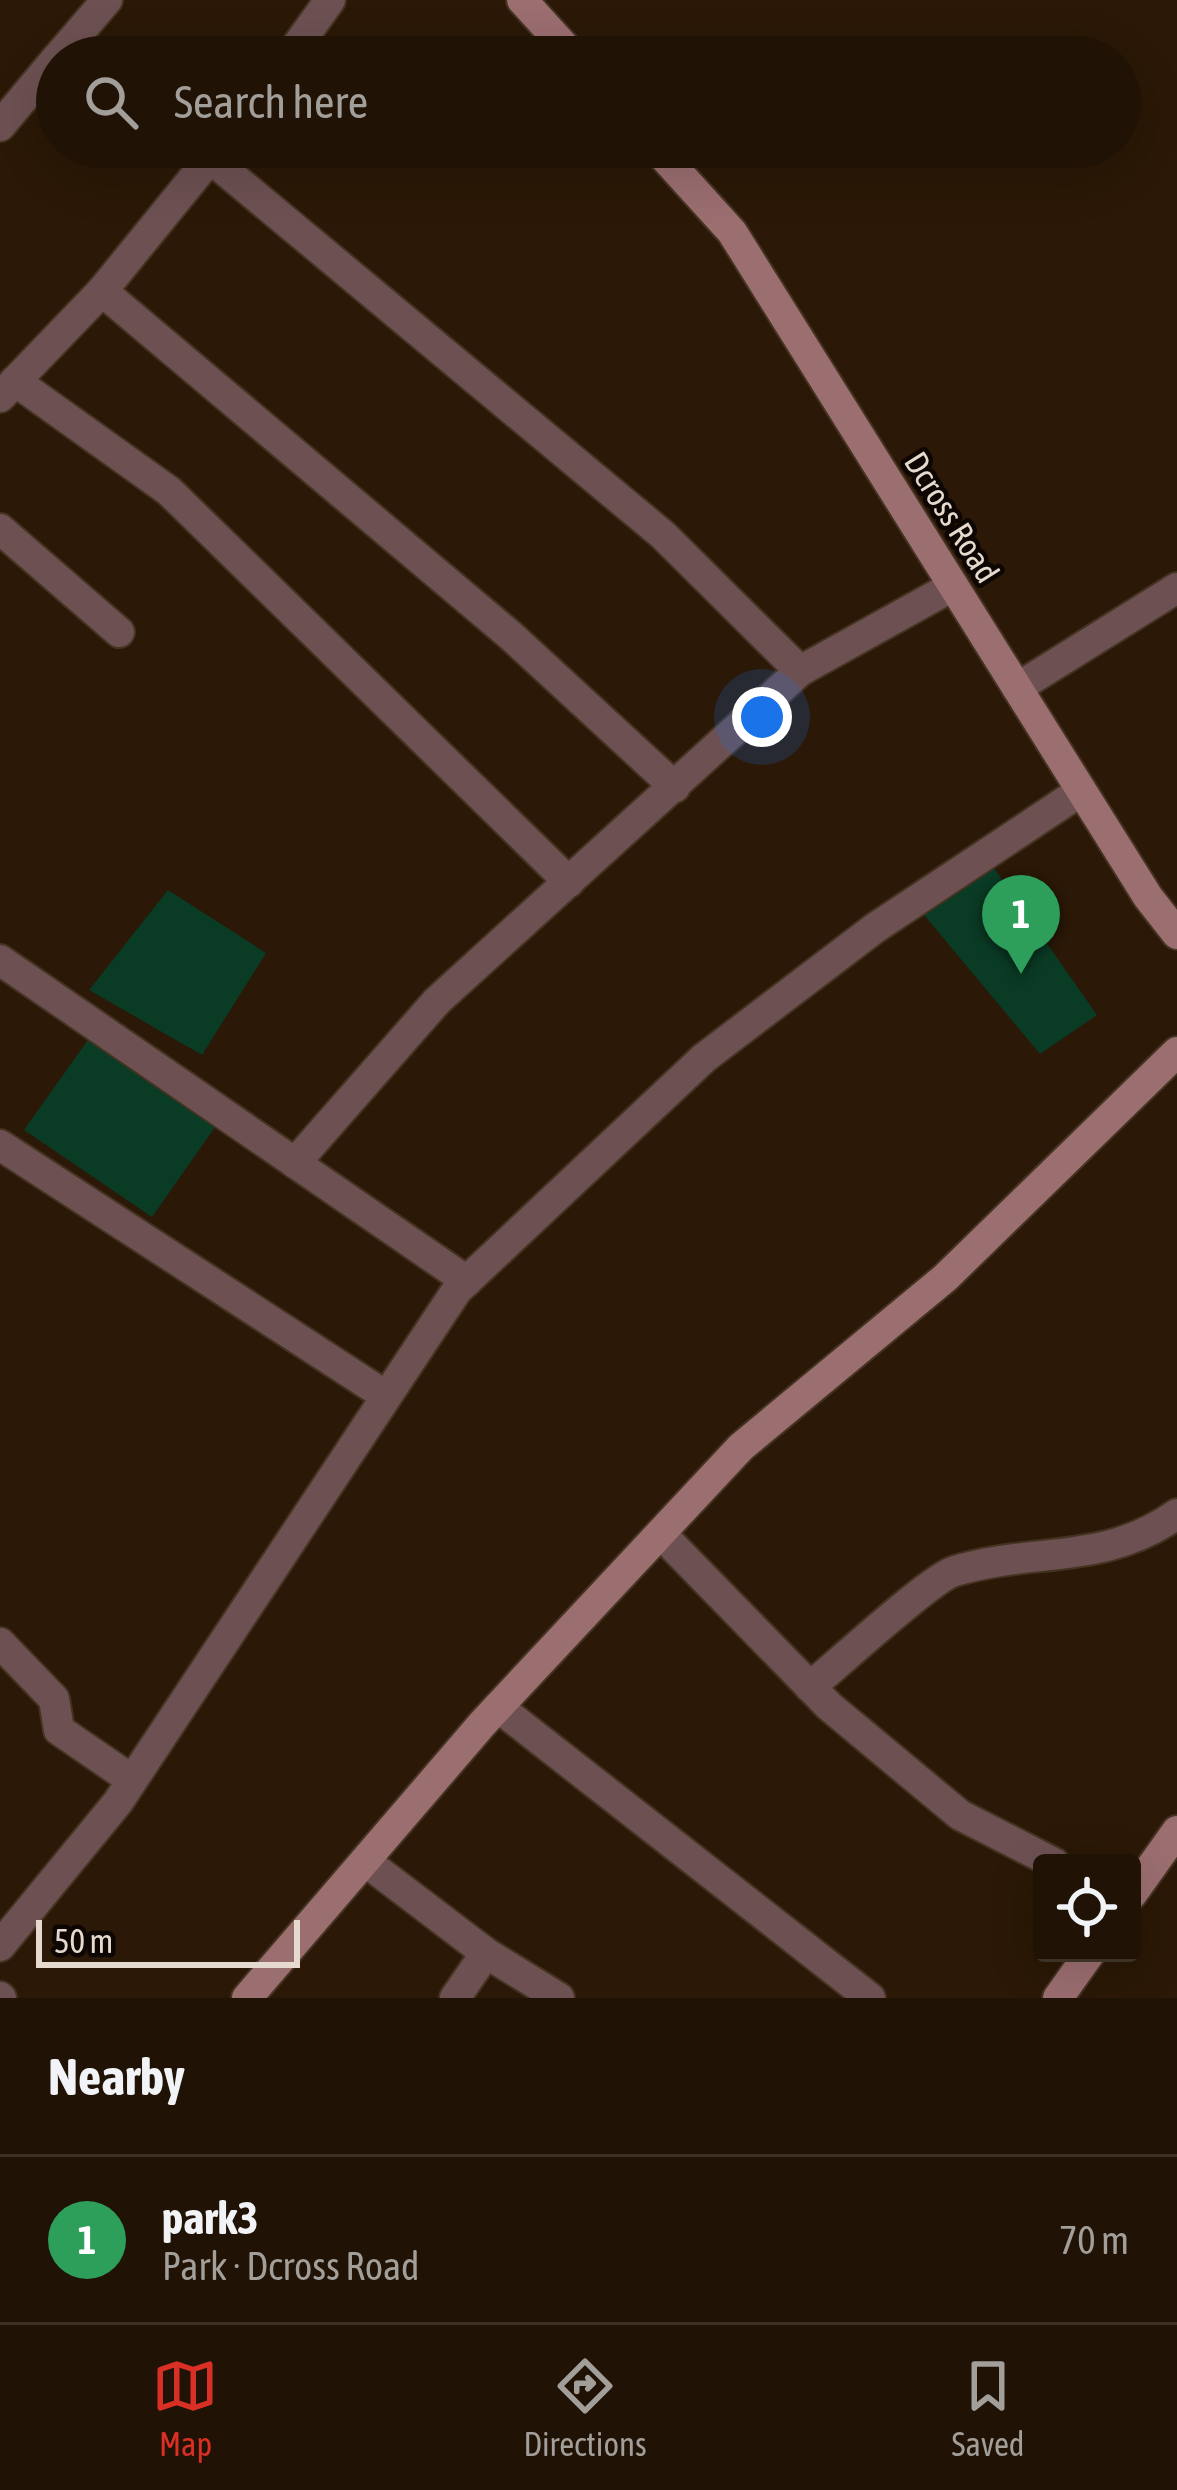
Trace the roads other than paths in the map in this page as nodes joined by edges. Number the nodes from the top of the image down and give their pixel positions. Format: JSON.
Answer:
{"nodes":[{"id":1,"x":107,"y":0,"type":"edge"},
{"id":2,"x":330,"y":0,"type":"edge"},
{"id":3,"x":522,"y":0,"type":"edge"},
{"id":4,"x":77,"y":36,"type":"edge"},
{"id":5,"x":304,"y":36,"type":"edge"},
{"id":6,"x":555,"y":36,"type":"edge"},
{"id":7,"x":36,"y":83,"type":"edge"},
{"id":8,"x":2,"y":121,"type":"edge"},
{"id":9,"x":202,"y":168,"type":"edge"},
{"id":10,"x":232,"y":168,"type":"edge"},
{"id":11,"x":674,"y":168,"type":"edge"},
{"id":12,"x":102,"y":291,"type":"junction"},
{"id":13,"x":8,"y":389,"type":"edge"},
{"id":14,"x":0,"y":529,"type":"edge"},
{"id":15,"x":953,"y":586,"type":"junction"},
{"id":16,"x":1177,"y":588,"type":"edge"},
{"id":17,"x":119,"y":632,"type":"dead end"},
{"id":18,"x":800,"y":670,"type":"junction"},
{"id":19,"x":1017,"y":688,"type":"junction"},
{"id":20,"x":675,"y":787,"type":"junction"},
{"id":21,"x":1081,"y":790,"type":"junction"},
{"id":22,"x":568,"y":882,"type":"junction"},
{"id":23,"x":1177,"y":934,"type":"edge"},
{"id":24,"x":0,"y":960,"type":"edge"},
{"id":25,"x":1177,"y":1052,"type":"edge"},
{"id":26,"x":0,"y":1145,"type":"edge"},
{"id":27,"x":295,"y":1163,"type":"junction"},
{"id":28,"x":467,"y":1281,"type":"junction"},
{"id":29,"x":386,"y":1396,"type":"junction"},
{"id":30,"x":1177,"y":1514,"type":"edge"},
{"id":31,"x":663,"y":1536,"type":"junction"},
{"id":32,"x":0,"y":1643,"type":"edge"},
{"id":33,"x":810,"y":1687,"type":"junction"},
{"id":34,"x":498,"y":1707,"type":"junction"},
{"id":35,"x":132,"y":1780,"type":"junction"},
{"id":36,"x":1177,"y":1831,"type":"edge"},
{"id":37,"x":1036,"y":1854,"type":"edge"},
{"id":38,"x":365,"y":1862,"type":"junction"},
{"id":39,"x":1141,"y":1881,"type":"edge"},
{"id":40,"x":0,"y":1946,"type":"edge"},
{"id":41,"x":486,"y":1953,"type":"junction"},
{"id":42,"x":1084,"y":1962,"type":"edge"},
{"id":43,"x":248,"y":1998,"type":"edge"},
{"id":44,"x":455,"y":1998,"type":"edge"},
{"id":45,"x":559,"y":1998,"type":"edge"},
{"id":46,"x":870,"y":1998,"type":"edge"},
{"id":47,"x":1058,"y":1998,"type":"edge"}],
"edges":[{"from":1,"to":4,"type":"street"},
{"from":2,"to":5,"type":"street"},
{"from":3,"to":6,"type":"street"},
{"from":7,"to":8,"type":"street"},
{"from":9,"to":12,"type":"street"},
{"from":10,"to":18,"type":"street"},
{"from":11,"to":15,"type":"street","name":"Dcross Road"},
{"from":12,"to":13,"type":"street"},
{"from":12,"to":20,"type":"street"},
{"from":13,"to":22,"type":"street"},
{"from":14,"to":17,"type":"street"},
{"from":15,"to":18,"type":"street"},
{"from":15,"to":19,"type":"street","name":"Dcross Road"},
{"from":16,"to":19,"type":"street"},
{"from":18,"to":20,"type":"street"},
{"from":19,"to":21,"type":"street","name":"Dcross Road"},
{"from":20,"to":22,"type":"street"},
{"from":21,"to":23,"type":"street","name":"Dcross Road"},
{"from":21,"to":28,"type":"street"},
{"from":22,"to":27,"type":"street"},
{"from":24,"to":27,"type":"street"},
{"from":25,"to":31,"type":"street"},
{"from":26,"to":29,"type":"street"},
{"from":27,"to":28,"type":"street"},
{"from":28,"to":29,"type":"street"},
{"from":29,"to":35,"type":"street"},
{"from":30,"to":33,"type":"street"},
{"from":31,"to":33,"type":"street"},
{"from":31,"to":34,"type":"street"},
{"from":32,"to":35,"type":"street"},
{"from":33,"to":37,"type":"street"},
{"from":34,"to":38,"type":"street"},
{"from":34,"to":46,"type":"street"},
{"from":35,"to":40,"type":"street"},
{"from":36,"to":39,"type":"street"},
{"from":38,"to":41,"type":"street"},
{"from":38,"to":43,"type":"street"},
{"from":41,"to":44,"type":"street"},
{"from":41,"to":45,"type":"street"},
{"from":42,"to":47,"type":"street"}]}
